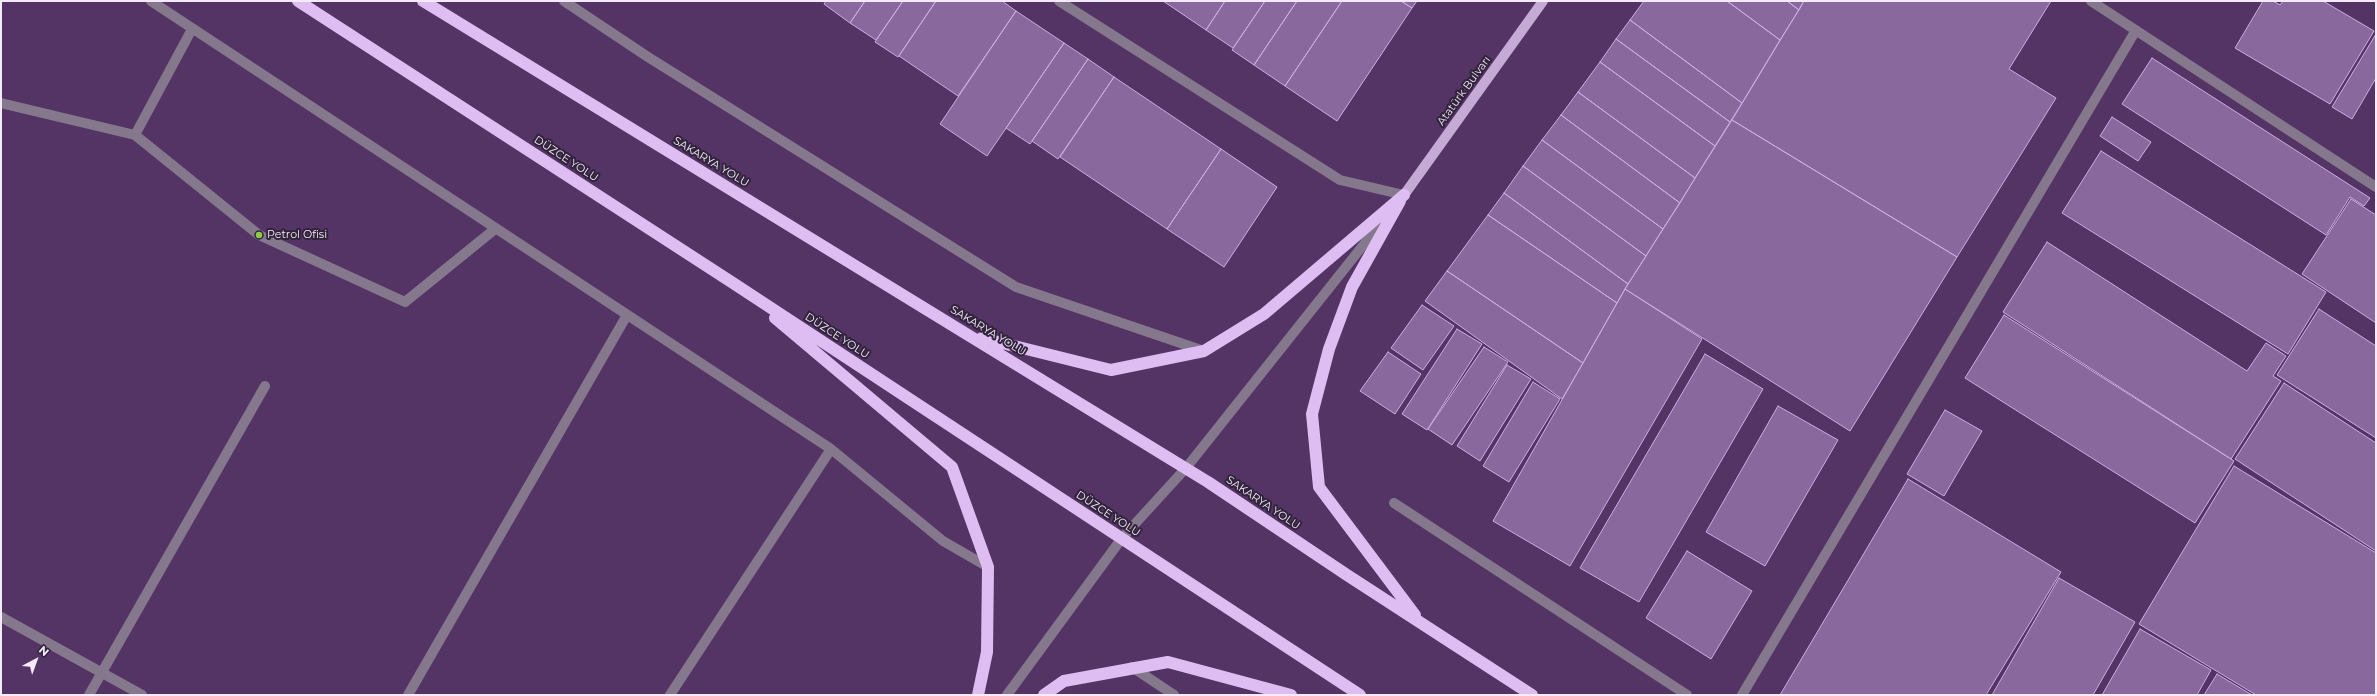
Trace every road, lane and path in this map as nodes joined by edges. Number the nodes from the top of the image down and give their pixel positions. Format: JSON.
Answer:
{"nodes":[{"id":1,"x":151,"y":1,"type":"edge"},
{"id":2,"x":298,"y":1,"type":"edge"},
{"id":3,"x":423,"y":1,"type":"edge"},
{"id":4,"x":564,"y":1,"type":"edge"},
{"id":5,"x":1059,"y":1,"type":"edge"},
{"id":6,"x":1543,"y":1,"type":"edge"},
{"id":7,"x":2091,"y":1,"type":"edge"},
{"id":8,"x":192,"y":29,"type":"junction"},
{"id":9,"x":2136,"y":30,"type":"junction"},
{"id":10,"x":1,"y":103,"type":"edge"},
{"id":11,"x":135,"y":135,"type":"junction"},
{"id":12,"x":2375,"y":184,"type":"edge"},
{"id":13,"x":1404,"y":195,"type":"junction"},
{"id":14,"x":496,"y":229,"type":"junction"},
{"id":15,"x":733,"y":283,"type":"junction"},
{"id":16,"x":627,"y":315,"type":"junction"},
{"id":17,"x":970,"y":336,"type":"junction"},
{"id":18,"x":1204,"y":351,"type":"junction"},
{"id":19,"x":265,"y":386,"type":"dead end"},
{"id":20,"x":831,"y":449,"type":"junction"},
{"id":21,"x":1186,"y":468,"type":"junction"},
{"id":22,"x":1394,"y":503,"type":"dead end"},
{"id":23,"x":1122,"y":538,"type":"junction"},
{"id":24,"x":988,"y":567,"type":"junction"},
{"id":25,"x":1,"y":617,"type":"edge"},
{"id":26,"x":1419,"y":621,"type":"junction"},
{"id":27,"x":1132,"y":667,"type":"junction"},
{"id":28,"x":102,"y":672,"type":"junction"},
{"id":29,"x":89,"y":695,"type":"edge"},
{"id":30,"x":142,"y":695,"type":"edge"},
{"id":31,"x":408,"y":695,"type":"edge"},
{"id":32,"x":670,"y":695,"type":"edge"},
{"id":33,"x":978,"y":695,"type":"edge"},
{"id":34,"x":1007,"y":695,"type":"edge"},
{"id":35,"x":1044,"y":695,"type":"edge"},
{"id":36,"x":1174,"y":695,"type":"edge"},
{"id":37,"x":1291,"y":695,"type":"edge"},
{"id":38,"x":1360,"y":695,"type":"edge"},
{"id":39,"x":1532,"y":695,"type":"edge"},
{"id":40,"x":1687,"y":695,"type":"edge"},
{"id":41,"x":1742,"y":695,"type":"edge"}],
"edges":[{"from":1,"to":8,"type":"street"},
{"from":2,"to":15,"type":"highway","name":"DÜZCE YOLU"},
{"from":3,"to":17,"type":"highway","name":"SAKARYA YOLU"},
{"from":4,"to":18,"type":"street"},
{"from":5,"to":13,"type":"street"},
{"from":6,"to":13,"type":"main road","name":"Atatürk Bulvarı"},
{"from":7,"to":9,"type":"street"},
{"from":8,"to":11,"type":"street"},
{"from":8,"to":14,"type":"street"},
{"from":9,"to":12,"type":"street"},
{"from":9,"to":41,"type":"street"},
{"from":10,"to":11,"type":"street"},
{"from":11,"to":14,"type":"street"},
{"from":13,"to":18,"type":"highway"},
{"from":13,"to":21,"type":"street"},
{"from":13,"to":26,"type":"highway"},
{"from":14,"to":16,"type":"street"},
{"from":15,"to":23,"type":"highway","name":"DÜZCE YOLU"},
{"from":15,"to":24,"type":"highway"},
{"from":16,"to":20,"type":"street"},
{"from":16,"to":31,"type":"street"},
{"from":17,"to":18,"type":"highway"},
{"from":17,"to":21,"type":"highway","name":"SAKARYA YOLU"},
{"from":19,"to":28,"type":"street"},
{"from":20,"to":24,"type":"street"},
{"from":20,"to":32,"type":"street"},
{"from":21,"to":23,"type":"street"},
{"from":21,"to":26,"type":"highway","name":"SAKARYA YOLU"},
{"from":22,"to":40,"type":"street"},
{"from":23,"to":34,"type":"street"},
{"from":23,"to":38,"type":"highway","name":"DÜZCE YOLU"},
{"from":24,"to":33,"type":"highway"},
{"from":25,"to":28,"type":"street"},
{"from":26,"to":39,"type":"highway","name":"SAKARYA YOLU"},
{"from":27,"to":35,"type":"highway"},
{"from":27,"to":36,"type":"street"},
{"from":27,"to":37,"type":"highway"},
{"from":28,"to":29,"type":"street"},
{"from":28,"to":30,"type":"street"}]}
